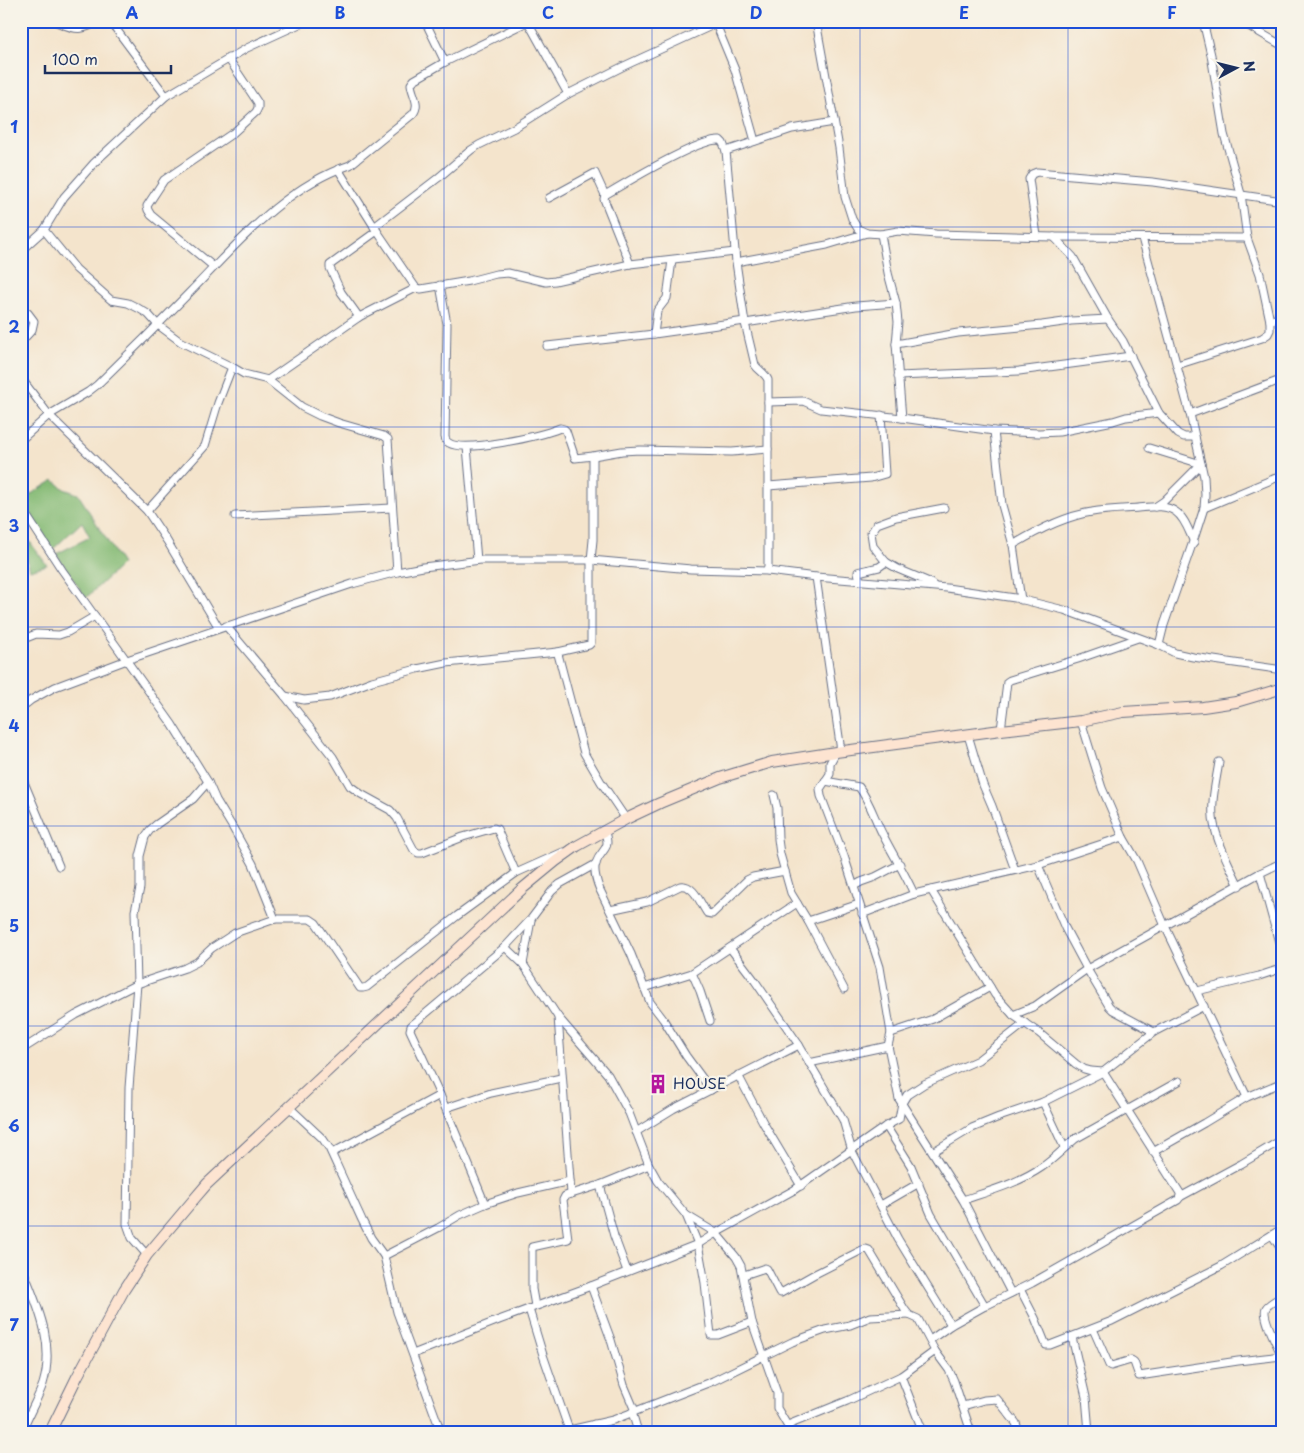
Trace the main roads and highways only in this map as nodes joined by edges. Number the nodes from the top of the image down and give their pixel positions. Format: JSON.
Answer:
{"nodes":[{"id":1,"x":1283,"y":688,"type":"edge"},
{"id":2,"x":50,"y":1432,"type":"edge"}],
"edges":[{"from":1,"to":2,"type":"main road"}]}
